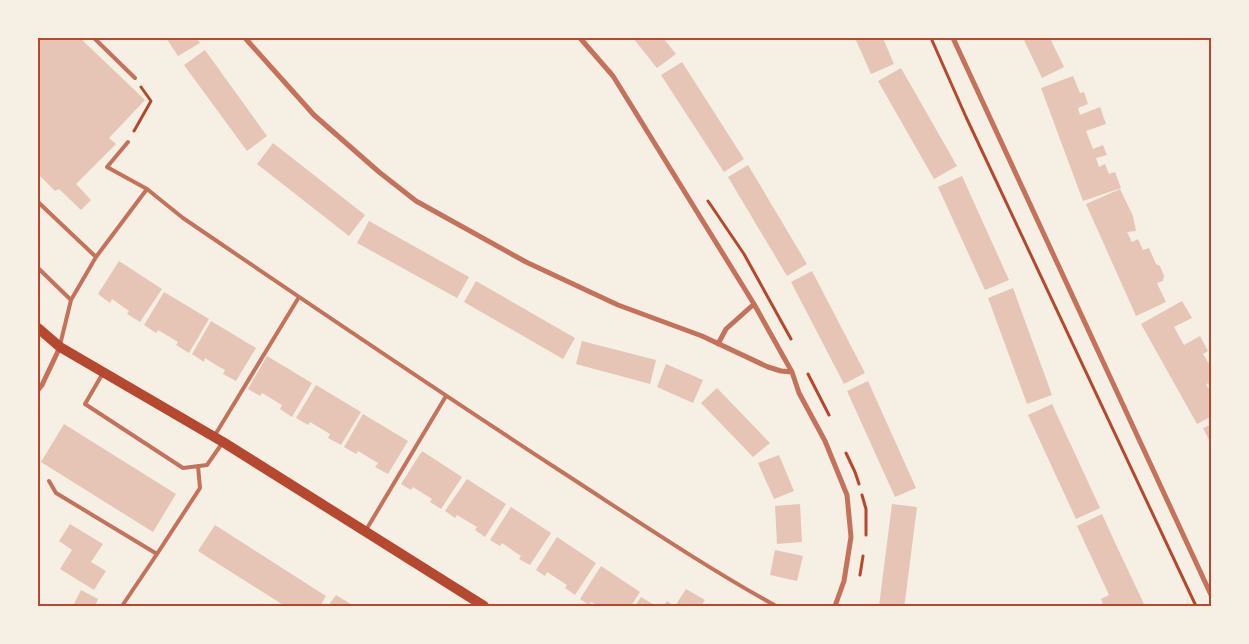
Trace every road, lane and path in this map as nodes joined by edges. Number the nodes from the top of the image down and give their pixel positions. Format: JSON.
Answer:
{"nodes":[{"id":1,"x":94,"y":38,"type":"edge"},
{"id":2,"x":245,"y":38,"type":"edge"},
{"id":3,"x":580,"y":38,"type":"edge"},
{"id":4,"x":931,"y":38,"type":"edge"},
{"id":5,"x":953,"y":38,"type":"edge"},
{"id":6,"x":135,"y":78,"type":"joint"},
{"id":7,"x":128,"y":142,"type":"joint"},
{"id":8,"x":147,"y":188,"type":"junction"},
{"id":9,"x":38,"y":202,"type":"edge"},
{"id":10,"x":96,"y":257,"type":"junction"},
{"id":11,"x":38,"y":268,"type":"edge"},
{"id":12,"x":299,"y":297,"type":"junction"},
{"id":13,"x":70,"y":300,"type":"junction"},
{"id":14,"x":754,"y":304,"type":"junction"},
{"id":15,"x":38,"y":328,"type":"edge"},
{"id":16,"x":718,"y":344,"type":"junction"},
{"id":17,"x":60,"y":347,"type":"junction"},
{"id":18,"x":792,"y":372,"type":"junction"},
{"id":19,"x":103,"y":373,"type":"junction"},
{"id":20,"x":38,"y":390,"type":"edge"},
{"id":21,"x":446,"y":396,"type":"junction"},
{"id":22,"x":213,"y":437,"type":"junction"},
{"id":23,"x":223,"y":442,"type":"junction"},
{"id":24,"x":198,"y":466,"type":"junction"},
{"id":25,"x":49,"y":481,"type":"dead end"},
{"id":26,"x":365,"y":532,"type":"junction"},
{"id":27,"x":157,"y":554,"type":"junction"},
{"id":28,"x":1212,"y":596,"type":"edge"},
{"id":29,"x":122,"y":606,"type":"edge"},
{"id":30,"x":484,"y":606,"type":"edge"},
{"id":31,"x":776,"y":606,"type":"edge"},
{"id":32,"x":835,"y":606,"type":"edge"},
{"id":33,"x":1196,"y":606,"type":"edge"}],
"edges":[{"from":1,"to":6,"type":"lane"},
{"from":2,"to":16,"type":"street"},
{"from":3,"to":14,"type":"street"},
{"from":4,"to":33,"type":"path"},
{"from":5,"to":28,"type":"street"},
{"from":6,"to":7,"type":"path"},
{"from":7,"to":8,"type":"lane"},
{"from":8,"to":10,"type":"lane"},
{"from":8,"to":12,"type":"lane"},
{"from":9,"to":10,"type":"lane"},
{"from":10,"to":13,"type":"lane"},
{"from":11,"to":13,"type":"lane"},
{"from":12,"to":21,"type":"lane"},
{"from":12,"to":22,"type":"lane"},
{"from":13,"to":17,"type":"lane"},
{"from":14,"to":16,"type":"street"},
{"from":14,"to":18,"type":"street"},
{"from":15,"to":17,"type":"main road"},
{"from":16,"to":18,"type":"street"},
{"from":17,"to":19,"type":"main road"},
{"from":17,"to":20,"type":"street"},
{"from":18,"to":32,"type":"street"},
{"from":19,"to":22,"type":"main road"},
{"from":19,"to":24,"type":"lane"},
{"from":21,"to":26,"type":"lane"},
{"from":21,"to":31,"type":"lane"},
{"from":22,"to":23,"type":"main road"},
{"from":23,"to":24,"type":"lane"},
{"from":23,"to":26,"type":"main road"},
{"from":24,"to":27,"type":"lane"},
{"from":25,"to":27,"type":"lane"},
{"from":26,"to":30,"type":"main road"},
{"from":27,"to":29,"type":"lane"}]}
